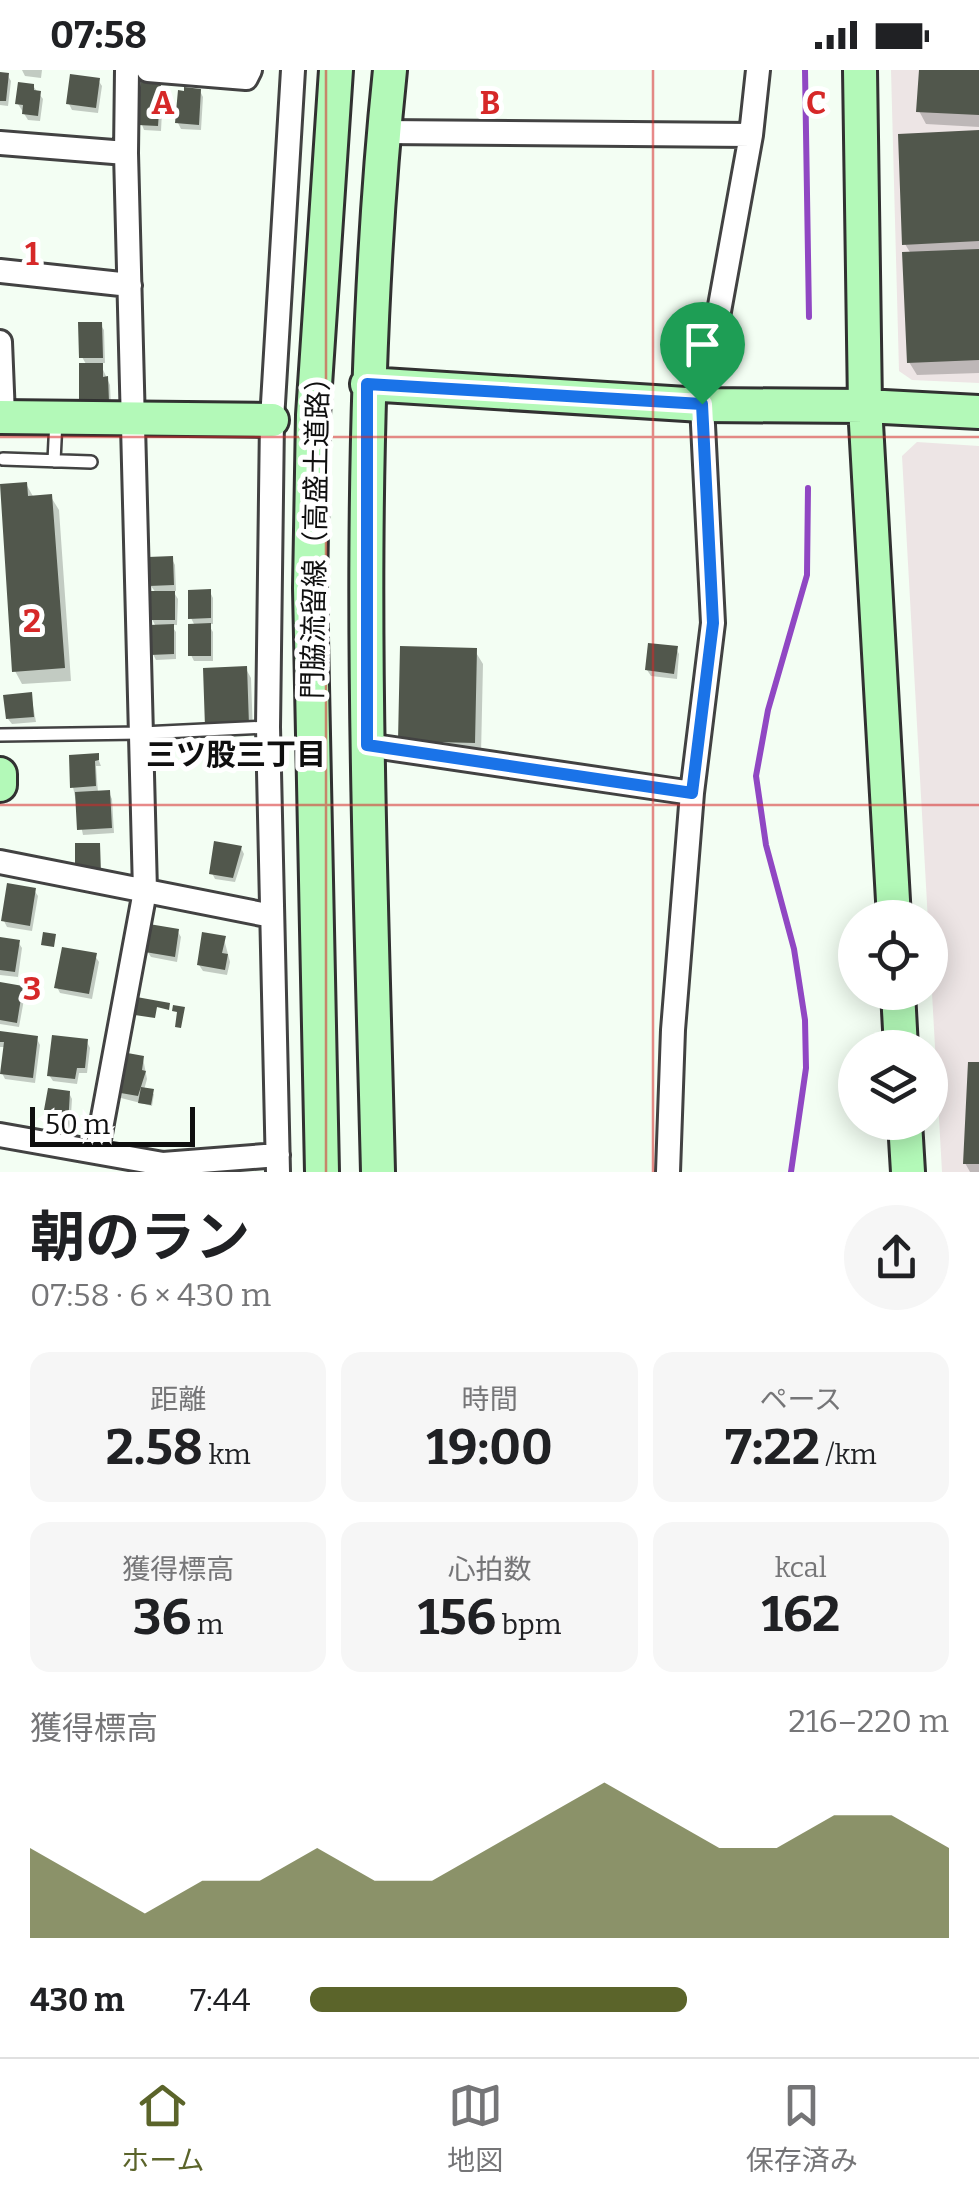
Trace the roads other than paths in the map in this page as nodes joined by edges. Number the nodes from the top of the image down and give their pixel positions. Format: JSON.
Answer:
{"nodes":[{"id":1,"x":127,"y":70,"type":"edge"},
{"id":2,"x":148,"y":70,"type":"edge"},
{"id":3,"x":250,"y":70,"type":"edge"},
{"id":4,"x":293,"y":70,"type":"edge"},
{"id":5,"x":336,"y":70,"type":"edge"},
{"id":6,"x":390,"y":70,"type":"edge"},
{"id":7,"x":758,"y":70,"type":"edge"},
{"id":8,"x":860,"y":70,"type":"edge"},
{"id":9,"x":384,"y":132,"type":"junction"},
{"id":10,"x":751,"y":135,"type":"junction"},
{"id":11,"x":0,"y":143,"type":"edge"},
{"id":12,"x":126,"y":153,"type":"junction"},
{"id":13,"x":0,"y":271,"type":"edge"},
{"id":14,"x":130,"y":285,"type":"junction"},
{"id":15,"x":0,"y":342,"type":"edge"},
{"id":16,"x":367,"y":384,"type":"junction"},
{"id":17,"x":702,"y":404,"type":"junction"},
{"id":18,"x":865,"y":406,"type":"junction"},
{"id":19,"x":979,"y":412,"type":"edge"},
{"id":20,"x":134,"y":416,"type":"junction"},
{"id":21,"x":2,"y":417,"type":"edge"},
{"id":22,"x":56,"y":418,"type":"junction"},
{"id":23,"x":272,"y":420,"type":"junction"},
{"id":24,"x":3,"y":459,"type":"dead end"},
{"id":25,"x":54,"y":461,"type":"junction"},
{"id":26,"x":91,"y":462,"type":"dead end"},
{"id":27,"x":268,"y":727,"type":"junction"},
{"id":28,"x":142,"y":733,"type":"junction"},
{"id":29,"x":0,"y":734,"type":"edge"},
{"id":30,"x":367,"y":745,"type":"junction"},
{"id":31,"x":0,"y":774,"type":"edge"},
{"id":32,"x":0,"y":785,"type":"edge"},
{"id":33,"x":692,"y":793,"type":"junction"},
{"id":34,"x":0,"y":862,"type":"edge"},
{"id":35,"x":146,"y":891,"type":"junction"},
{"id":36,"x":893,"y":900,"type":"edge"},
{"id":37,"x":272,"y":916,"type":"junction"},
{"id":38,"x":0,"y":1135,"type":"edge"},
{"id":39,"x":906,"y":1140,"type":"edge"},
{"id":40,"x":97,"y":1150,"type":"junction"},
{"id":41,"x":278,"y":1164,"type":"edge"},
{"id":42,"x":163,"y":1168,"type":"edge"},
{"id":43,"x":322,"y":1172,"type":"edge"},
{"id":44,"x":378,"y":1172,"type":"edge"},
{"id":45,"x":668,"y":1172,"type":"edge"},
{"id":46,"x":908,"y":1172,"type":"edge"}],
"edges":[{"from":1,"to":12,"type":"street"},
{"from":2,"to":3,"type":"street"},
{"from":4,"to":23,"type":"street"},
{"from":5,"to":43,"type":"street","name":"門脇流留線（高盛土道路）"},
{"from":6,"to":9,"type":"street"},
{"from":7,"to":10,"type":"street"},
{"from":8,"to":18,"type":"street"},
{"from":9,"to":10,"type":"street"},
{"from":9,"to":16,"type":"street"},
{"from":10,"to":17,"type":"street"},
{"from":11,"to":12,"type":"street"},
{"from":12,"to":14,"type":"street"},
{"from":13,"to":14,"type":"street"},
{"from":14,"to":20,"type":"street"},
{"from":15,"to":21,"type":"street"},
{"from":16,"to":17,"type":"street"},
{"from":16,"to":30,"type":"street"},
{"from":17,"to":18,"type":"street"},
{"from":17,"to":33,"type":"street"},
{"from":18,"to":19,"type":"street"},
{"from":18,"to":36,"type":"street"},
{"from":20,"to":22,"type":"street"},
{"from":20,"to":23,"type":"street"},
{"from":20,"to":28,"type":"street"},
{"from":21,"to":22,"type":"street"},
{"from":22,"to":25,"type":"lane"},
{"from":23,"to":27,"type":"street"},
{"from":24,"to":25,"type":"lane"},
{"from":25,"to":26,"type":"lane"},
{"from":27,"to":28,"type":"lane"},
{"from":27,"to":37,"type":"street"},
{"from":28,"to":29,"type":"lane"},
{"from":28,"to":35,"type":"street"},
{"from":30,"to":33,"type":"street"},
{"from":30,"to":44,"type":"street"},
{"from":31,"to":32,"type":"street"},
{"from":33,"to":45,"type":"street"},
{"from":34,"to":35,"type":"street"},
{"from":35,"to":37,"type":"street"},
{"from":35,"to":40,"type":"street"},
{"from":37,"to":41,"type":"street"},
{"from":38,"to":40,"type":"street"},
{"from":39,"to":46,"type":"street"},
{"from":40,"to":42,"type":"street"},
{"from":41,"to":42,"type":"street"}]}
